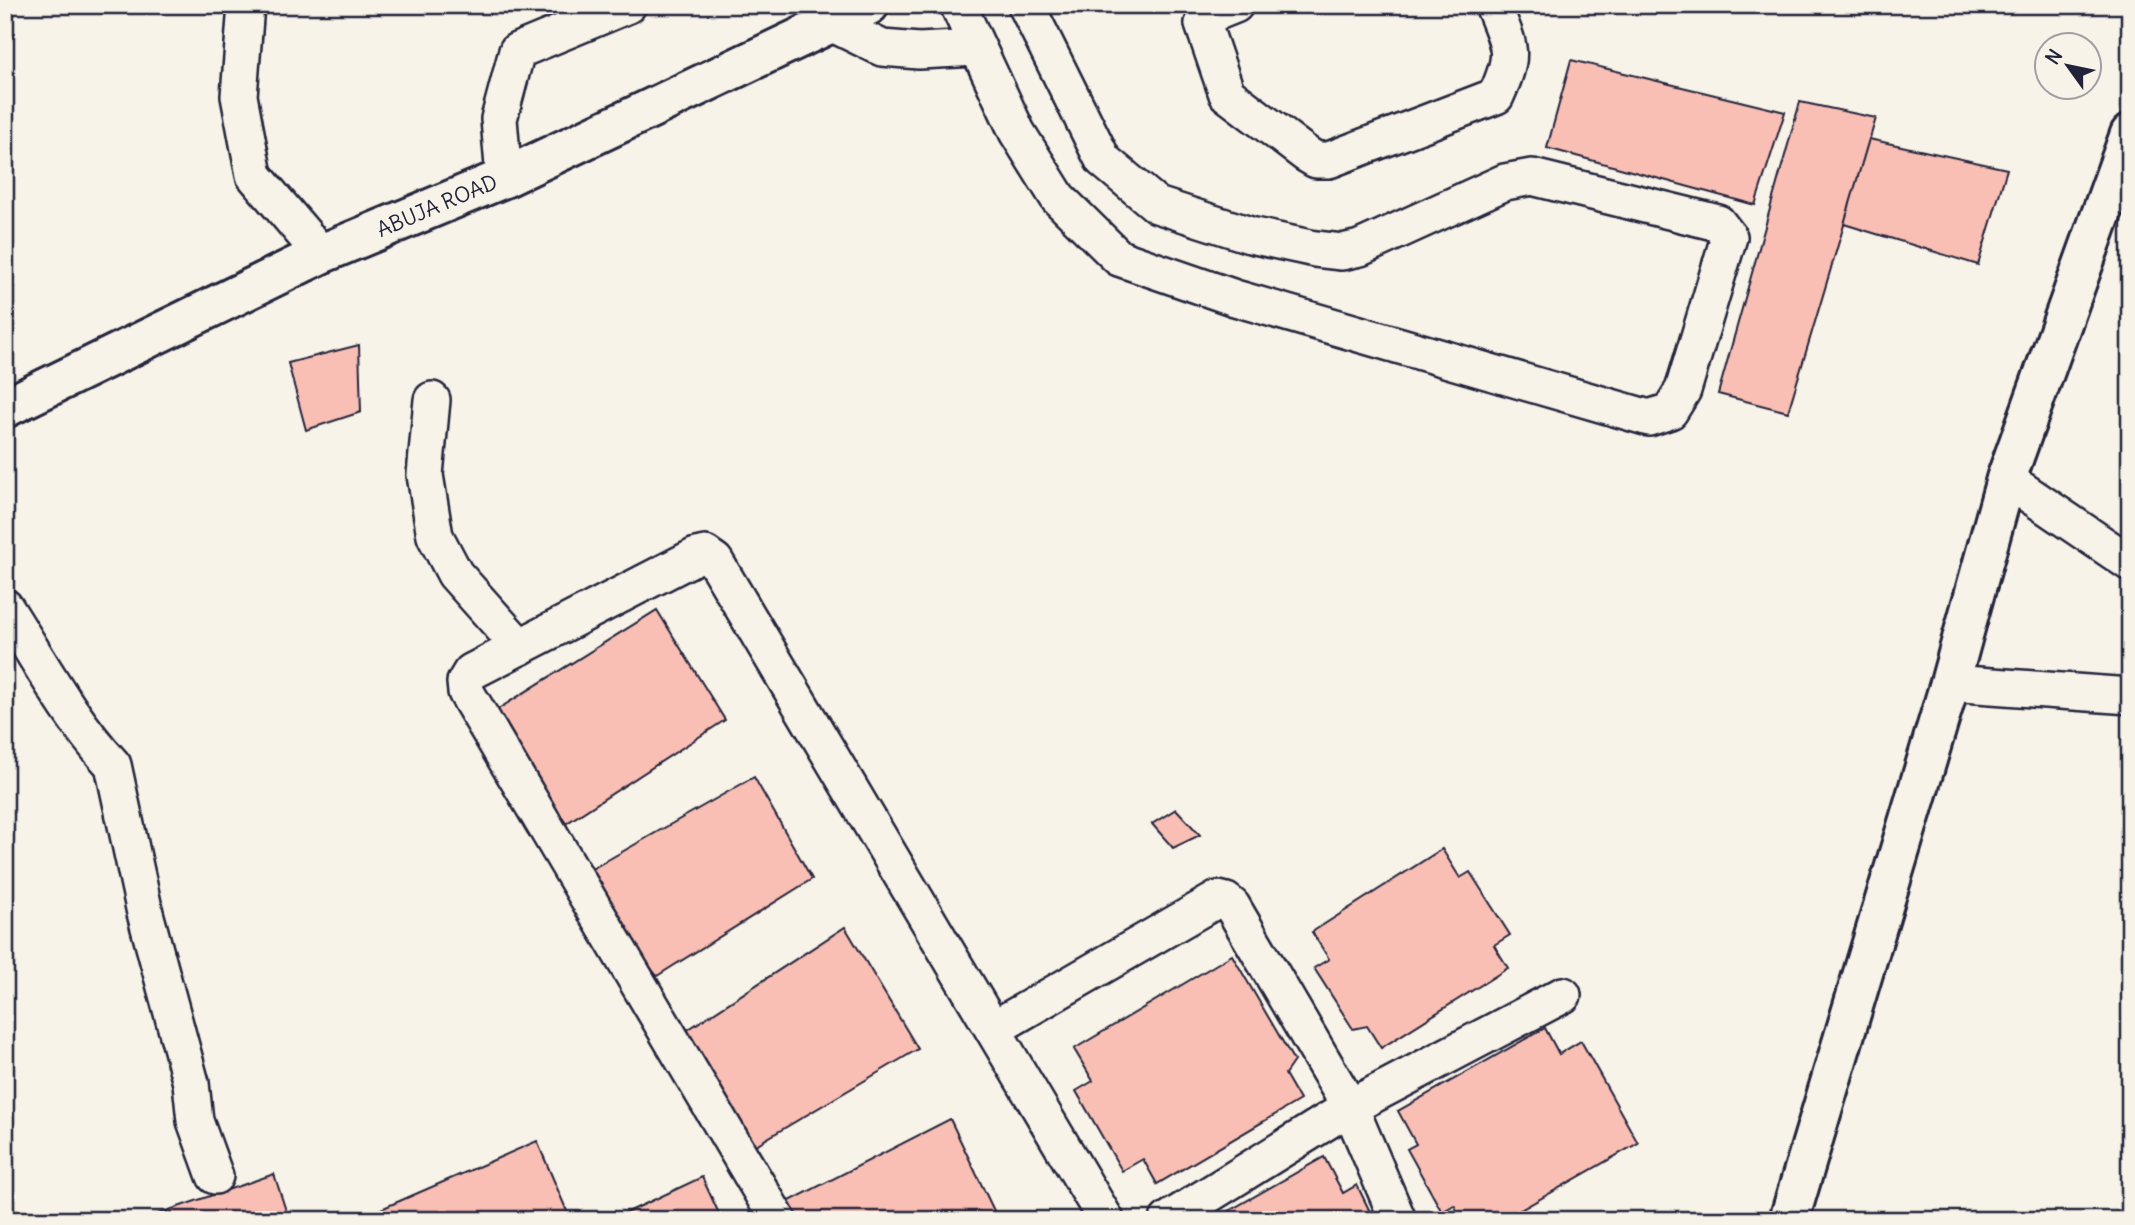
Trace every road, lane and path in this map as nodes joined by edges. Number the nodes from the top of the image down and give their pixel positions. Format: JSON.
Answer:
{"nodes":[{"id":1,"x":246,"y":5,"type":"edge"},
{"id":2,"x":628,"y":5,"type":"edge"},
{"id":3,"x":869,"y":5,"type":"edge"},
{"id":4,"x":958,"y":5,"type":"edge"},
{"id":5,"x":1235,"y":5,"type":"edge"},
{"id":6,"x":1493,"y":5,"type":"edge"},
{"id":7,"x":1038,"y":12,"type":"edge"},
{"id":8,"x":825,"y":14,"type":"edge"},
{"id":9,"x":977,"y":48,"type":"junction"},
{"id":10,"x":2130,"y":134,"type":"edge"},
{"id":11,"x":504,"y":178,"type":"junction"},
{"id":12,"x":321,"y":254,"type":"junction"},
{"id":13,"x":11,"y":398,"type":"edge"},
{"id":14,"x":432,"y":400,"type":"dead end"},
{"id":15,"x":2006,"y":479,"type":"junction"},
{"id":16,"x":2130,"y":563,"type":"edge"},
{"id":17,"x":5,"y":607,"type":"edge"},
{"id":18,"x":520,"y":647,"type":"junction"},
{"id":19,"x":1950,"y":683,"type":"junction"},
{"id":20,"x":2130,"y":696,"type":"edge"},
{"id":21,"x":1563,"y":995,"type":"dead end"},
{"id":22,"x":993,"y":1029,"type":"junction"},
{"id":23,"x":1350,"y":1107,"type":"junction"},
{"id":24,"x":215,"y":1176,"type":"dead end"},
{"id":25,"x":778,"y":1220,"type":"edge"},
{"id":26,"x":1106,"y":1220,"type":"edge"},
{"id":27,"x":1168,"y":1220,"type":"edge"},
{"id":28,"x":1398,"y":1220,"type":"edge"},
{"id":29,"x":1789,"y":1220,"type":"edge"}],
"edges":[{"from":1,"to":12,"type":"street"},
{"from":2,"to":11,"type":"street"},
{"from":3,"to":8,"type":"main road","name":"ABUJA ROAD"},
{"from":4,"to":9,"type":"street"},
{"from":5,"to":6,"type":"street"},
{"from":7,"to":9,"type":"street"},
{"from":8,"to":9,"type":"street"},
{"from":8,"to":11,"type":"main road","name":"ABUJA ROAD"},
{"from":10,"to":15,"type":"main road"},
{"from":11,"to":12,"type":"main road","name":"ABUJA ROAD"},
{"from":12,"to":13,"type":"main road","name":"ABUJA ROAD"},
{"from":14,"to":18,"type":"street"},
{"from":15,"to":16,"type":"street"},
{"from":15,"to":19,"type":"main road"},
{"from":17,"to":24,"type":"street"},
{"from":18,"to":22,"type":"street"},
{"from":18,"to":25,"type":"street"},
{"from":19,"to":20,"type":"street"},
{"from":19,"to":29,"type":"main road"},
{"from":21,"to":23,"type":"street"},
{"from":22,"to":23,"type":"street"},
{"from":22,"to":26,"type":"street"},
{"from":23,"to":27,"type":"street"},
{"from":23,"to":28,"type":"street"}]}
